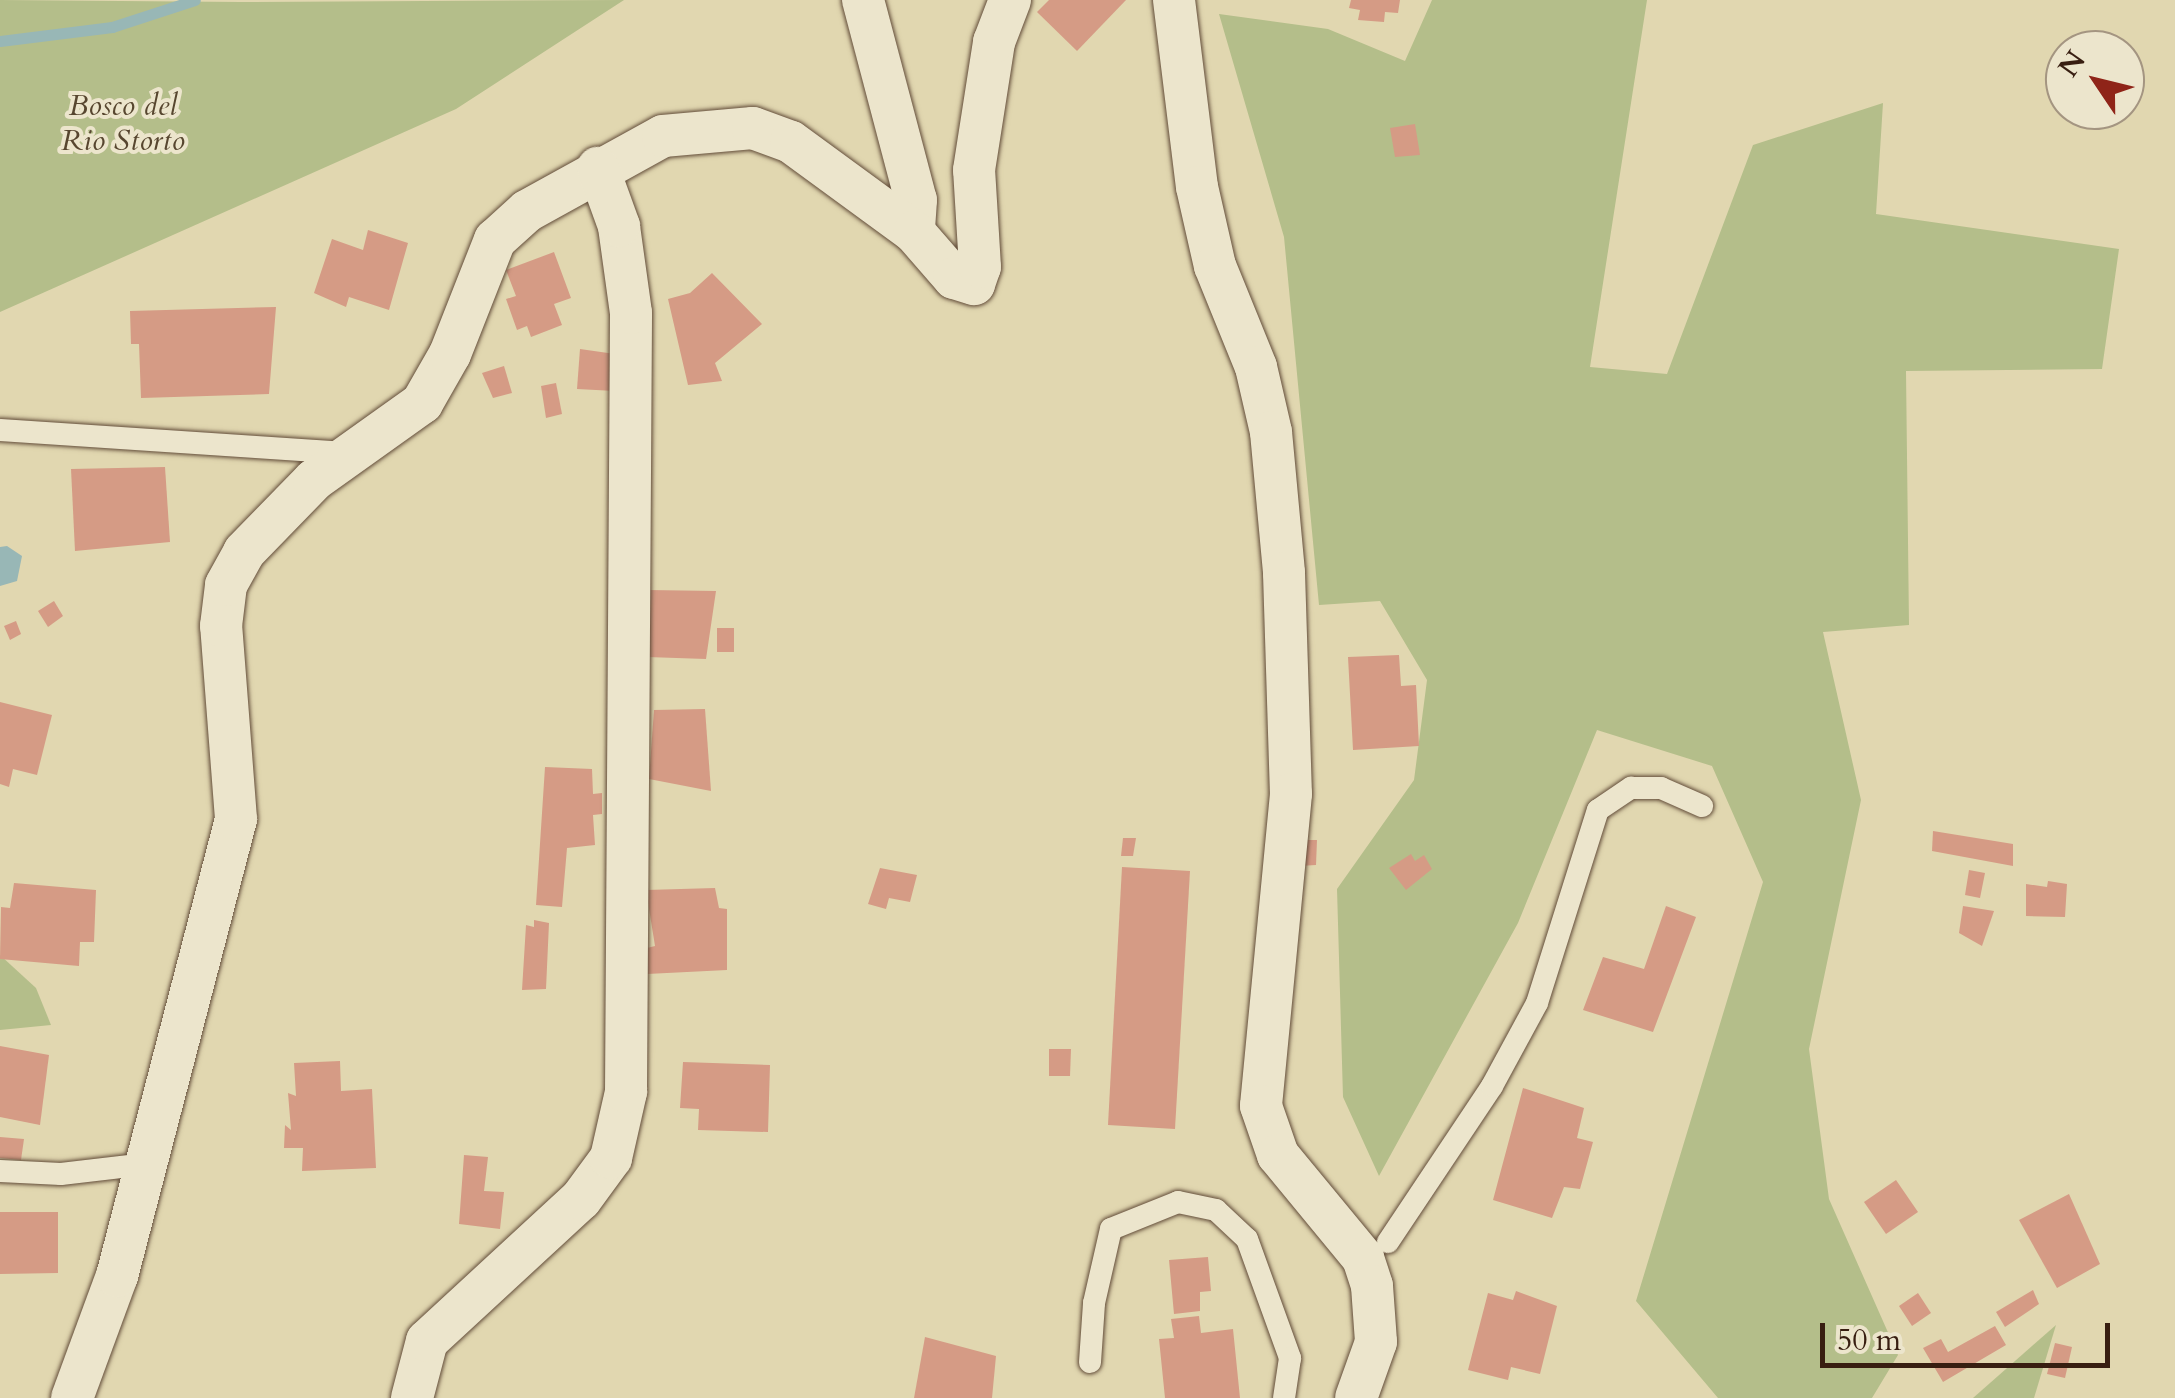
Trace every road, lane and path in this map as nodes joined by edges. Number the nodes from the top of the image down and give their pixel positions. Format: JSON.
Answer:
{"nodes":[{"id":1,"x":863,"y":0,"type":"edge"},
{"id":2,"x":1010,"y":0,"type":"edge"},
{"id":3,"x":1174,"y":0,"type":"edge"},
{"id":4,"x":598,"y":168,"type":"junction"},
{"id":5,"x":914,"y":232,"type":"junction"},
{"id":6,"x":0,"y":430,"type":"edge"},
{"id":7,"x":351,"y":454,"type":"junction"},
{"id":8,"x":1702,"y":806,"type":"dead end"},
{"id":9,"x":146,"y":1164,"type":"junction"},
{"id":10,"x":0,"y":1171,"type":"edge"},
{"id":11,"x":1373,"y":1252,"type":"junction"},
{"id":12,"x":1090,"y":1362,"type":"dead end"},
{"id":13,"x":72,"y":1398,"type":"edge"},
{"id":14,"x":412,"y":1398,"type":"edge"},
{"id":15,"x":1284,"y":1398,"type":"edge"},
{"id":16,"x":1356,"y":1398,"type":"edge"}],
"edges":[{"from":1,"to":5,"type":"street"},
{"from":2,"to":5,"type":"street"},
{"from":3,"to":11,"type":"street"},
{"from":4,"to":5,"type":"street"},
{"from":4,"to":7,"type":"street"},
{"from":4,"to":14,"type":"street"},
{"from":6,"to":7,"type":"lane"},
{"from":7,"to":9,"type":"street"},
{"from":8,"to":11,"type":"lane"},
{"from":9,"to":10,"type":"lane"},
{"from":9,"to":13,"type":"street"},
{"from":11,"to":16,"type":"street"},
{"from":12,"to":15,"type":"lane"}]}
